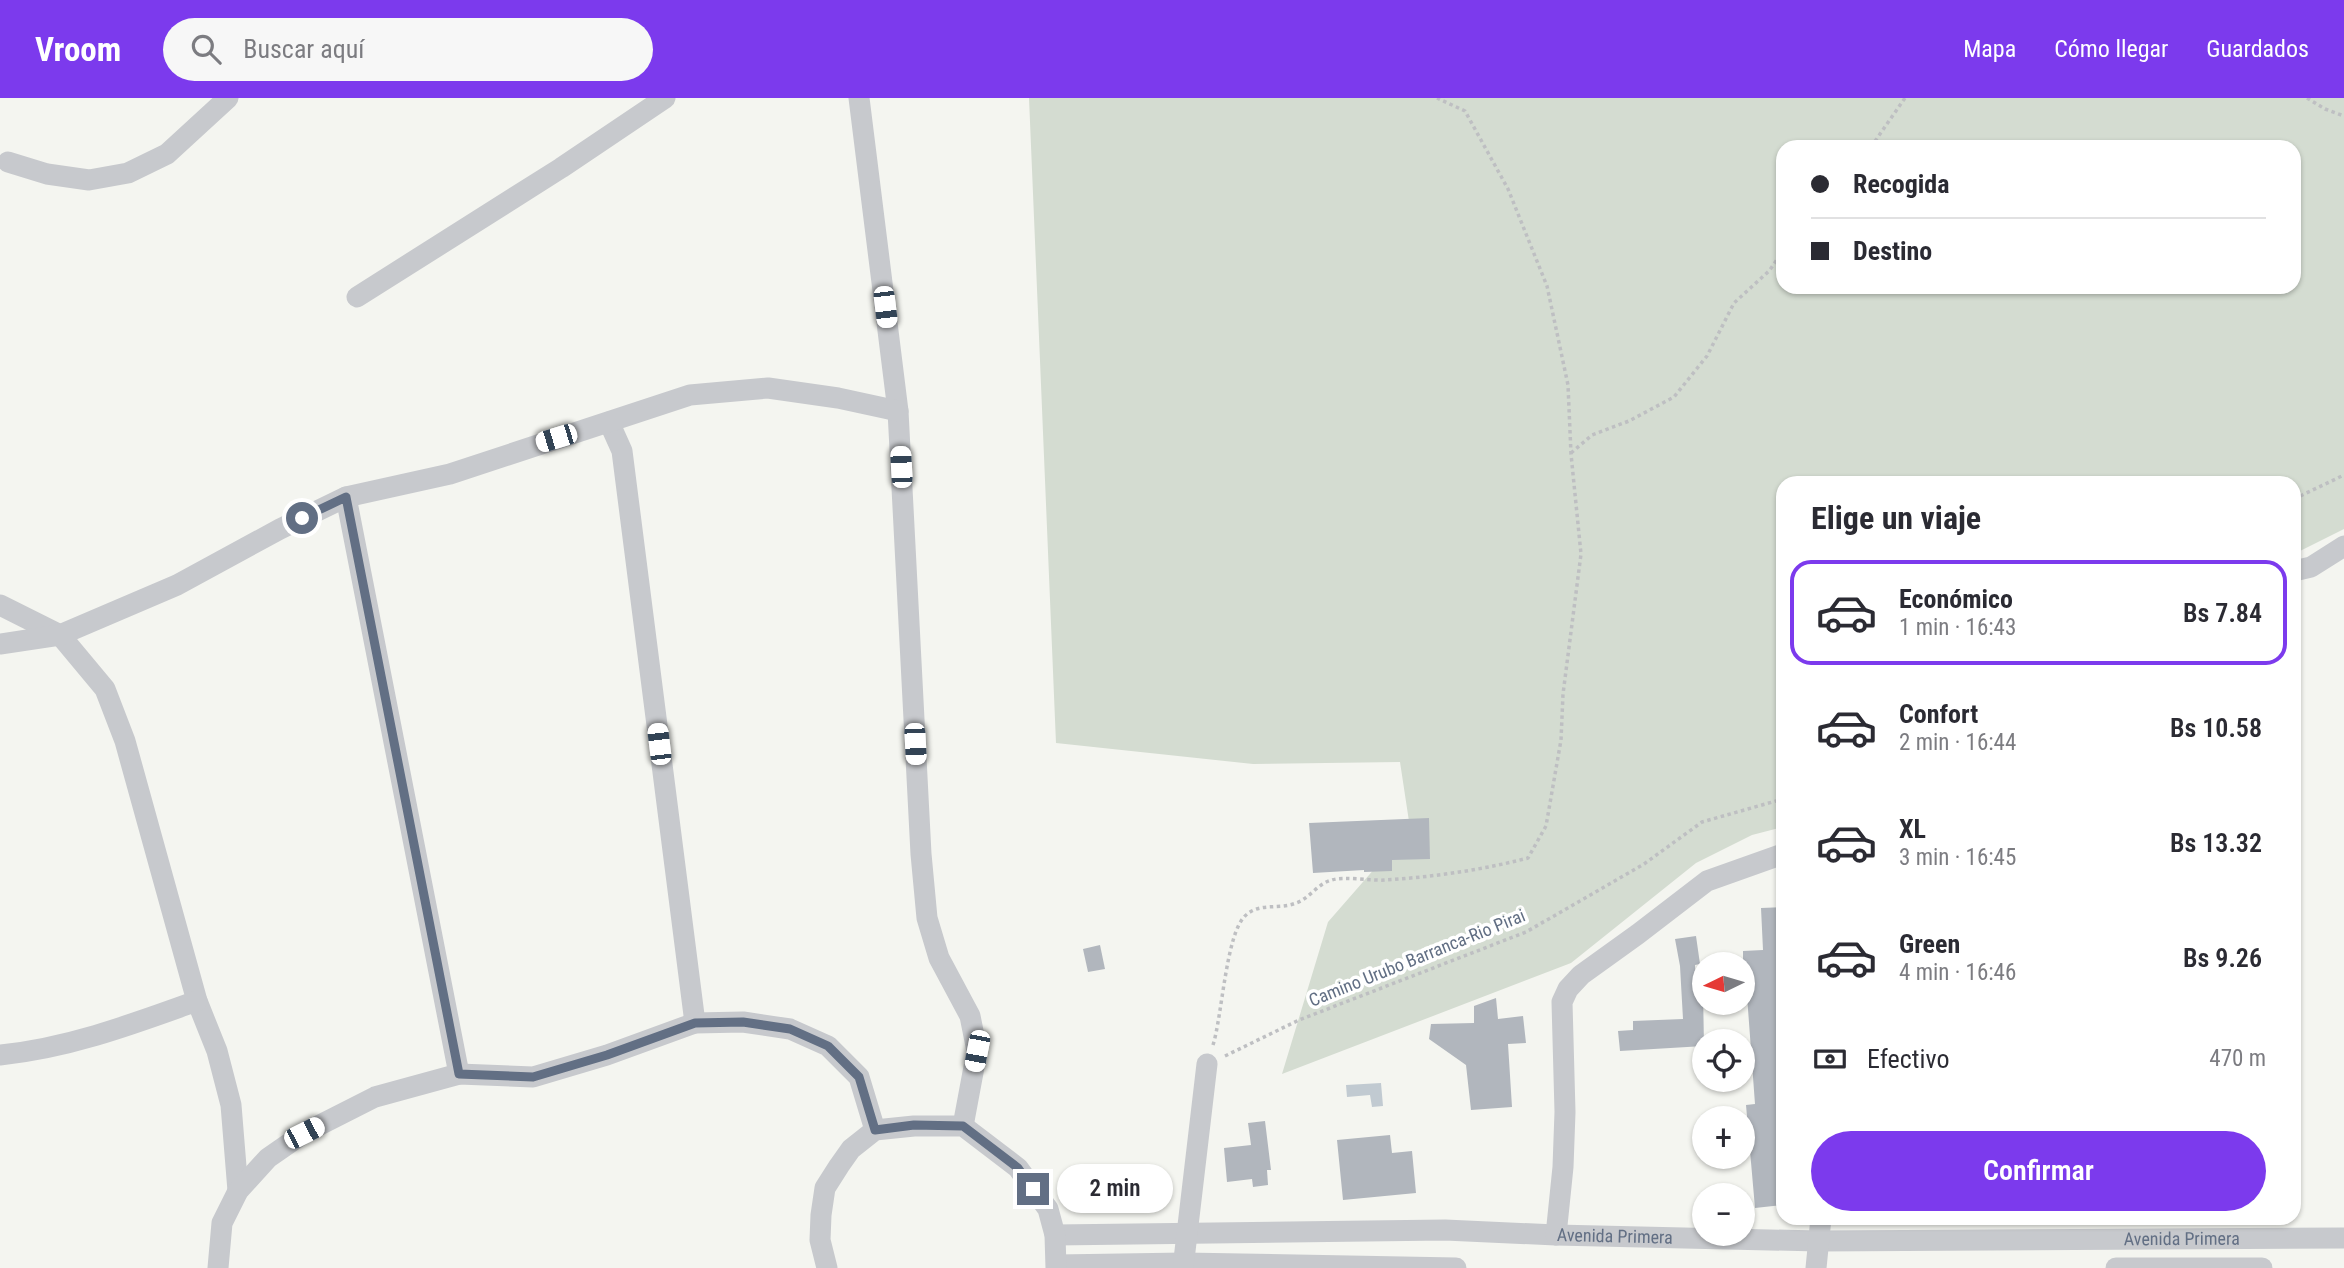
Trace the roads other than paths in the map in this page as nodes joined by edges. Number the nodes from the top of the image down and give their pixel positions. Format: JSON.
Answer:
{"nodes":[{"id":1,"x":228,"y":98,"type":"edge"},
{"id":2,"x":665,"y":98,"type":"edge"},
{"id":3,"x":859,"y":98,"type":"edge"},
{"id":4,"x":8,"y":163,"type":"dead end"},
{"id":5,"x":357,"y":297,"type":"dead end"},
{"id":6,"x":898,"y":411,"type":"junction"},
{"id":7,"x":609,"y":422,"type":"junction"},
{"id":8,"x":346,"y":497,"type":"junction"},
{"id":9,"x":2344,"y":546,"type":"edge"},
{"id":10,"x":2301,"y":569,"type":"edge"},
{"id":11,"x":0,"y":605,"type":"edge"},
{"id":12,"x":61,"y":635,"type":"junction"},
{"id":13,"x":0,"y":644,"type":"edge"},
{"id":14,"x":1776,"y":856,"type":"edge"},
{"id":15,"x":197,"y":1000,"type":"junction"},
{"id":16,"x":695,"y":1023,"type":"junction"},
{"id":17,"x":0,"y":1055,"type":"edge"},
{"id":18,"x":1207,"y":1064,"type":"road end"},
{"id":19,"x":459,"y":1074,"type":"junction"},
{"id":20,"x":963,"y":1126,"type":"junction"},
{"id":21,"x":875,"y":1130,"type":"junction"},
{"id":22,"x":238,"y":1191,"type":"junction"},
{"id":23,"x":1820,"y":1225,"type":"edge"},
{"id":24,"x":2131,"y":1228,"type":"edge"},
{"id":25,"x":1188,"y":1232,"type":"junction"},
{"id":26,"x":1055,"y":1235,"type":"junction"},
{"id":27,"x":1556,"y":1235,"type":"junction"},
{"id":28,"x":2344,"y":1238,"type":"edge"},
{"id":29,"x":1818,"y":1241,"type":"junction"},
{"id":30,"x":1057,"y":1266,"type":"edge"},
{"id":31,"x":1184,"y":1266,"type":"edge"},
{"id":32,"x":218,"y":1268,"type":"edge"},
{"id":33,"x":827,"y":1268,"type":"edge"},
{"id":34,"x":1455,"y":1268,"type":"edge"},
{"id":35,"x":1816,"y":1268,"type":"edge"},
{"id":36,"x":2116,"y":1268,"type":"edge"},
{"id":37,"x":2127,"y":1268,"type":"edge"},
{"id":38,"x":2262,"y":1268,"type":"edge"}],
"edges":[{"from":1,"to":4,"type":"street"},
{"from":2,"to":5,"type":"street"},
{"from":3,"to":6,"type":"street"},
{"from":6,"to":7,"type":"street"},
{"from":6,"to":20,"type":"street"},
{"from":7,"to":8,"type":"street"},
{"from":7,"to":16,"type":"street"},
{"from":8,"to":12,"type":"street"},
{"from":8,"to":19,"type":"street"},
{"from":9,"to":10,"type":"street"},
{"from":11,"to":12,"type":"street"},
{"from":12,"to":13,"type":"street"},
{"from":12,"to":15,"type":"street"},
{"from":14,"to":27,"type":"street"},
{"from":15,"to":17,"type":"street"},
{"from":15,"to":22,"type":"street"},
{"from":16,"to":19,"type":"street"},
{"from":16,"to":21,"type":"street"},
{"from":18,"to":25,"type":"street"},
{"from":19,"to":22,"type":"street"},
{"from":20,"to":21,"type":"street"},
{"from":20,"to":26,"type":"street"},
{"from":21,"to":33,"type":"street"},
{"from":22,"to":32,"type":"street"},
{"from":23,"to":29,"type":"street"},
{"from":24,"to":28,"type":"street","name":"Avenida Primera"},
{"from":24,"to":29,"type":"street","name":"Avenida Primera"},
{"from":24,"to":37,"type":"street"},
{"from":25,"to":26,"type":"street","name":"Avenida Primera"},
{"from":25,"to":27,"type":"street","name":"Avenida Primera"},
{"from":25,"to":31,"type":"street"},
{"from":26,"to":30,"type":"street"},
{"from":27,"to":29,"type":"street","name":"Avenida Primera"},
{"from":29,"to":35,"type":"street"},
{"from":30,"to":31,"type":"street"},
{"from":31,"to":34,"type":"street"},
{"from":36,"to":37,"type":"street","name":"Avenida Primera"},
{"from":37,"to":38,"type":"street","name":"Avenida Primera"}]}
